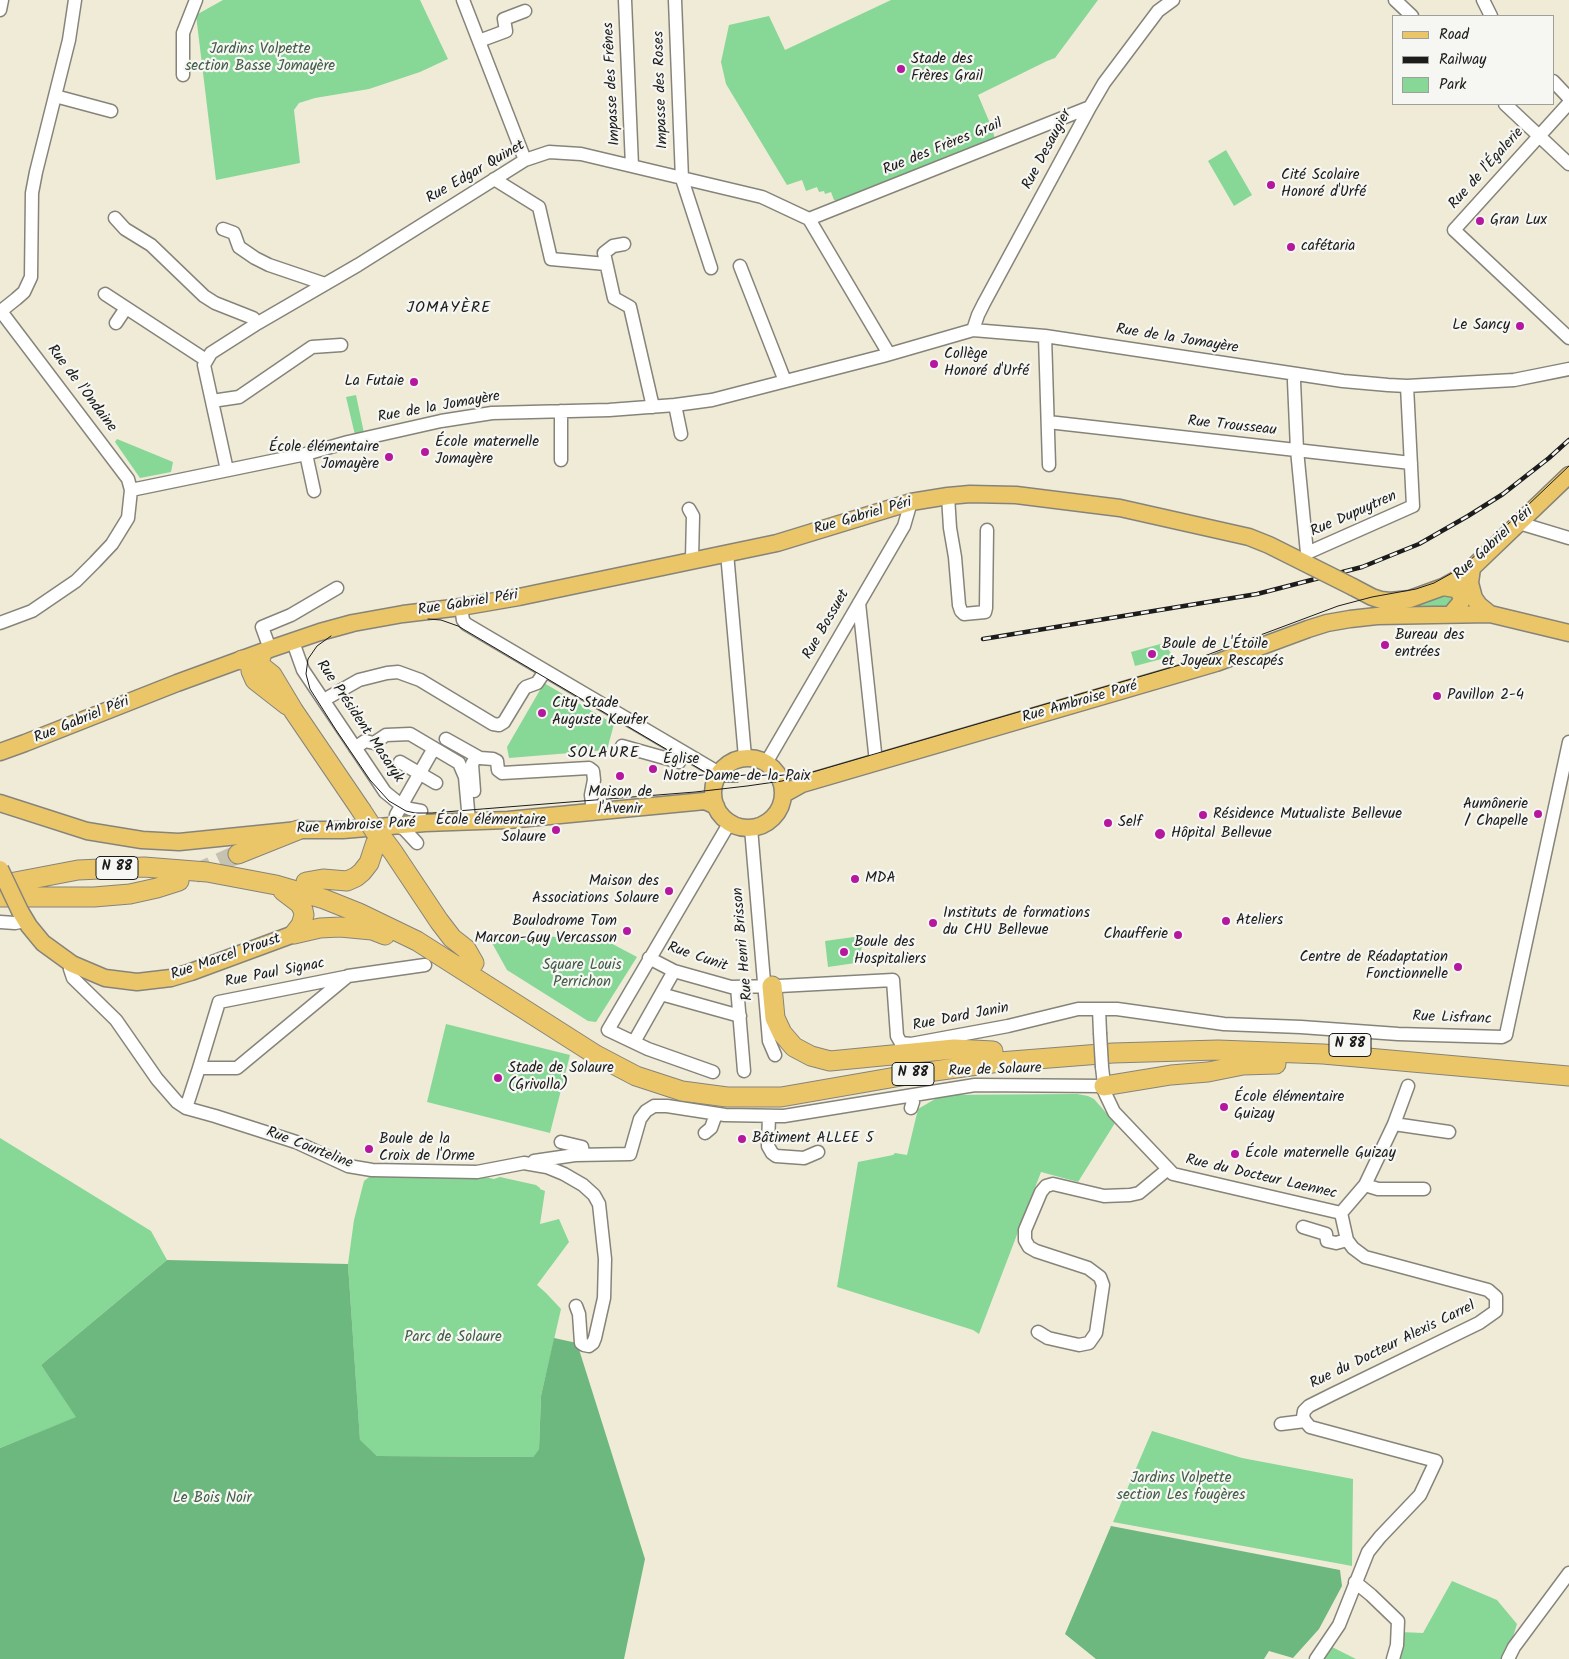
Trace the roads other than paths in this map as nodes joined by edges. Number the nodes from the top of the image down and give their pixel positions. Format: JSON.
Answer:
{"nodes":[{"id":1,"x":2,"y":0,"type":"edge"},
{"id":2,"x":75,"y":0,"type":"edge"},
{"id":3,"x":196,"y":0,"type":"edge"},
{"id":4,"x":463,"y":0,"type":"edge"},
{"id":5,"x":625,"y":0,"type":"edge"},
{"id":6,"x":675,"y":0,"type":"edge"},
{"id":7,"x":1172,"y":0,"type":"edge"},
{"id":8,"x":1395,"y":0,"type":"edge"},
{"id":9,"x":1483,"y":0,"type":"edge"},
{"id":10,"x":0,"y":10,"type":"edge"},
{"id":11,"x":526,"y":11,"type":"dead end"},
{"id":12,"x":1411,"y":15,"type":"edge"},
{"id":13,"x":1490,"y":15,"type":"edge"},
{"id":14,"x":479,"y":41,"type":"junction"},
{"id":15,"x":183,"y":75,"type":"dead end"},
{"id":16,"x":1554,"y":82,"type":"edge"},
{"id":17,"x":55,"y":96,"type":"junction"},
{"id":18,"x":1569,"y":98,"type":"edge"},
{"id":19,"x":1569,"y":103,"type":"edge"},
{"id":20,"x":1506,"y":105,"type":"edge"},
{"id":21,"x":1090,"y":107,"type":"junction"},
{"id":22,"x":111,"y":110,"type":"dead end"},
{"id":23,"x":1539,"y":136,"type":"junction"},
{"id":24,"x":525,"y":160,"type":"junction"},
{"id":25,"x":1569,"y":164,"type":"edge"},
{"id":26,"x":632,"y":166,"type":"junction"},
{"id":27,"x":682,"y":178,"type":"junction"},
{"id":28,"x":494,"y":179,"type":"junction"},
{"id":29,"x":115,"y":218,"type":"dead end"},
{"id":30,"x":809,"y":219,"type":"junction"},
{"id":31,"x":223,"y":229,"type":"dead end"},
{"id":32,"x":624,"y":244,"type":"dead end"},
{"id":33,"x":606,"y":264,"type":"junction"},
{"id":34,"x":740,"y":266,"type":"dead end"},
{"id":35,"x":711,"y":268,"type":"dead end"},
{"id":36,"x":325,"y":284,"type":"junction"},
{"id":37,"x":105,"y":294,"type":"dead end"},
{"id":38,"x":126,"y":308,"type":"junction"},
{"id":39,"x":0,"y":310,"type":"edge"},
{"id":40,"x":116,"y":322,"type":"dead end"},
{"id":41,"x":258,"y":323,"type":"junction"},
{"id":42,"x":973,"y":330,"type":"junction"},
{"id":43,"x":1045,"y":336,"type":"junction"},
{"id":44,"x":1569,"y":338,"type":"edge"},
{"id":45,"x":340,"y":345,"type":"dead end"},
{"id":46,"x":889,"y":354,"type":"junction"},
{"id":47,"x":206,"y":360,"type":"junction"},
{"id":48,"x":1569,"y":369,"type":"edge"},
{"id":49,"x":1296,"y":374,"type":"junction"},
{"id":50,"x":785,"y":380,"type":"junction"},
{"id":51,"x":1407,"y":386,"type":"junction"},
{"id":52,"x":212,"y":401,"type":"junction"},
{"id":53,"x":675,"y":405,"type":"junction"},
{"id":54,"x":653,"y":407,"type":"junction"},
{"id":55,"x":561,"y":411,"type":"junction"},
{"id":56,"x":1048,"y":422,"type":"junction"},
{"id":57,"x":681,"y":434,"type":"dead end"},
{"id":58,"x":1298,"y":450,"type":"junction"},
{"id":59,"x":306,"y":454,"type":"junction"},
{"id":60,"x":561,"y":460,"type":"dead end"},
{"id":61,"x":1411,"y":463,"type":"junction"},
{"id":62,"x":1049,"y":464,"type":"dead end"},
{"id":63,"x":227,"y":470,"type":"junction"},
{"id":64,"x":1569,"y":475,"type":"edge"},
{"id":65,"x":131,"y":490,"type":"junction"},
{"id":66,"x":314,"y":491,"type":"dead end"},
{"id":67,"x":948,"y":496,"type":"junction"},
{"id":68,"x":911,"y":502,"type":"junction"},
{"id":69,"x":689,"y":509,"type":"dead end"},
{"id":70,"x":1520,"y":523,"type":"junction"},
{"id":71,"x":987,"y":530,"type":"dead end"},
{"id":72,"x":1569,"y":538,"type":"edge"},
{"id":73,"x":727,"y":553,"type":"junction"},
{"id":74,"x":692,"y":559,"type":"junction"},
{"id":75,"x":1307,"y":560,"type":"junction"},
{"id":76,"x":1472,"y":568,"type":"junction"},
{"id":77,"x":1443,"y":587,"type":"junction"},
{"id":78,"x":338,"y":588,"type":"dead end"},
{"id":79,"x":859,"y":603,"type":"junction"},
{"id":80,"x":461,"y":607,"type":"junction"},
{"id":81,"x":1451,"y":614,"type":"junction"},
{"id":82,"x":1490,"y":614,"type":"junction"},
{"id":83,"x":0,"y":623,"type":"edge"},
{"id":84,"x":1569,"y":632,"type":"edge"},
{"id":85,"x":267,"y":652,"type":"junction"},
{"id":86,"x":545,"y":671,"type":"junction"},
{"id":87,"x":329,"y":697,"type":"dead end"},
{"id":88,"x":446,"y":739,"type":"dead end"},
{"id":89,"x":1569,"y":742,"type":"edge"},
{"id":90,"x":622,"y":746,"type":"dead end"},
{"id":91,"x":355,"y":748,"type":"junction"},
{"id":92,"x":434,"y":748,"type":"junction"},
{"id":93,"x":0,"y":752,"type":"edge"},
{"id":94,"x":684,"y":753,"type":"junction"},
{"id":95,"x":476,"y":757,"type":"junction"},
{"id":96,"x":745,"y":757,"type":"junction"},
{"id":97,"x":400,"y":762,"type":"dead end"},
{"id":98,"x":876,"y":762,"type":"junction"},
{"id":99,"x":766,"y":763,"type":"junction"},
{"id":100,"x":1566,"y":769,"type":"edge"},
{"id":101,"x":420,"y":773,"type":"junction"},
{"id":102,"x":716,"y":776,"type":"junction"},
{"id":103,"x":436,"y":783,"type":"dead end"},
{"id":104,"x":784,"y":794,"type":"junction"},
{"id":105,"x":0,"y":803,"type":"edge"},
{"id":106,"x":401,"y":805,"type":"junction"},
{"id":107,"x":716,"y":806,"type":"junction"},
{"id":108,"x":593,"y":811,"type":"junction"},
{"id":109,"x":423,"y":817,"type":"junction"},
{"id":110,"x":473,"y":821,"type":"junction"},
{"id":111,"x":730,"y":822,"type":"junction"},
{"id":112,"x":396,"y":826,"type":"junction"},
{"id":113,"x":751,"y":828,"type":"junction"},
{"id":114,"x":298,"y":830,"type":"junction"},
{"id":115,"x":377,"y":835,"type":"junction"},
{"id":116,"x":238,"y":854,"type":"tunnel mouth"},
{"id":117,"x":0,"y":869,"type":"edge"},
{"id":118,"x":0,"y":873,"type":"edge"},
{"id":119,"x":179,"y":881,"type":"tunnel mouth"},
{"id":120,"x":306,"y":882,"type":"junction"},
{"id":121,"x":0,"y":885,"type":"edge"},
{"id":122,"x":276,"y":885,"type":"junction"},
{"id":123,"x":0,"y":897,"type":"edge"},
{"id":124,"x":22,"y":916,"type":"junction"},
{"id":125,"x":0,"y":922,"type":"edge"},
{"id":126,"x":294,"y":934,"type":"junction"},
{"id":127,"x":416,"y":941,"type":"junction"},
{"id":128,"x":649,"y":958,"type":"junction"},
{"id":129,"x":474,"y":963,"type":"junction"},
{"id":130,"x":72,"y":964,"type":"junction"},
{"id":131,"x":425,"y":965,"type":"dead end"},
{"id":132,"x":674,"y":970,"type":"junction"},
{"id":133,"x":348,"y":976,"type":"junction"},
{"id":134,"x":738,"y":987,"type":"junction"},
{"id":135,"x":768,"y":987,"type":"junction"},
{"id":136,"x":661,"y":994,"type":"junction"},
{"id":137,"x":1099,"y":1009,"type":"junction"},
{"id":138,"x":740,"y":1016,"type":"junction"},
{"id":139,"x":634,"y":1042,"type":"junction"},
{"id":140,"x":994,"y":1051,"type":"junction"},
{"id":141,"x":1323,"y":1054,"type":"junction"},
{"id":142,"x":775,"y":1056,"type":"dead end"},
{"id":143,"x":1569,"y":1063,"type":"edge"},
{"id":144,"x":198,"y":1068,"type":"junction"},
{"id":145,"x":713,"y":1072,"type":"dead end"},
{"id":146,"x":744,"y":1073,"type":"dead end"},
{"id":147,"x":1103,"y":1076,"type":"junction"},
{"id":148,"x":1569,"y":1076,"type":"edge"},
{"id":149,"x":1408,"y":1086,"type":"dead end"},
{"id":150,"x":930,"y":1092,"type":"junction"},
{"id":151,"x":910,"y":1104,"type":"dead end"},
{"id":152,"x":186,"y":1108,"type":"junction"},
{"id":153,"x":716,"y":1114,"type":"junction"},
{"id":154,"x":1394,"y":1124,"type":"junction"},
{"id":155,"x":706,"y":1130,"type":"dead end"},
{"id":156,"x":1449,"y":1132,"type":"dead end"},
{"id":157,"x":768,"y":1139,"type":"junction"},
{"id":158,"x":562,"y":1142,"type":"dead end"},
{"id":159,"x":583,"y":1155,"type":"junction"},
{"id":160,"x":808,"y":1158,"type":"dead end"},
{"id":161,"x":524,"y":1163,"type":"junction"},
{"id":162,"x":1168,"y":1169,"type":"junction"},
{"id":163,"x":1365,"y":1185,"type":"junction"},
{"id":164,"x":1424,"y":1189,"type":"dead end"},
{"id":165,"x":1341,"y":1213,"type":"junction"},
{"id":166,"x":1302,"y":1227,"type":"dead end"},
{"id":167,"x":1347,"y":1240,"type":"junction"},
{"id":168,"x":576,"y":1306,"type":"dead end"},
{"id":169,"x":1038,"y":1332,"type":"dead end"},
{"id":170,"x":1305,"y":1422,"type":"junction"},
{"id":171,"x":1281,"y":1424,"type":"dead end"},
{"id":172,"x":1569,"y":1573,"type":"edge"},
{"id":173,"x":1355,"y":1582,"type":"junction"},
{"id":174,"x":1316,"y":1659,"type":"edge"},
{"id":175,"x":1393,"y":1659,"type":"edge"},
{"id":176,"x":1508,"y":1659,"type":"edge"}],
"edges":[{"from":1,"to":10,"type":"street"},
{"from":2,"to":17,"type":"street"},
{"from":3,"to":15,"type":"street"},
{"from":4,"to":14,"type":"street"},
{"from":5,"to":26,"type":"street","name":"Impasse des Frênes"},
{"from":6,"to":27,"type":"street","name":"Impasse des Roses"},
{"from":7,"to":21,"type":"street","name":"Rue Desaugier"},
{"from":8,"to":12,"type":"street"},
{"from":9,"to":13,"type":"street"},
{"from":11,"to":14,"type":"street"},
{"from":14,"to":24,"type":"street"},
{"from":16,"to":18,"type":"street"},
{"from":17,"to":22,"type":"street"},
{"from":17,"to":39,"type":"street"},
{"from":19,"to":23,"type":"street","name":"Rue de l'Égalerie"},
{"from":20,"to":23,"type":"street"},
{"from":21,"to":30,"type":"street","name":"Rue des Frères Grail"},
{"from":21,"to":42,"type":"street","name":"Rue Desaugier"},
{"from":23,"to":25,"type":"street"},
{"from":23,"to":44,"type":"street","name":"Rue de l'Égalerie"},
{"from":24,"to":26,"type":"street","name":"Rue Edgar Quinet"},
{"from":24,"to":28,"type":"street","name":"Rue Edgar Quinet"},
{"from":26,"to":27,"type":"street","name":"Rue Edgar Quinet"},
{"from":27,"to":30,"type":"street","name":"Rue Edgar Quinet"},
{"from":27,"to":35,"type":"street","name":"Impasse des Roses"},
{"from":28,"to":33,"type":"street"},
{"from":28,"to":36,"type":"street","name":"Rue Edgar Quinet"},
{"from":29,"to":41,"type":"street"},
{"from":30,"to":46,"type":"street"},
{"from":31,"to":36,"type":"street"},
{"from":32,"to":33,"type":"street"},
{"from":33,"to":54,"type":"street"},
{"from":34,"to":50,"type":"street"},
{"from":36,"to":41,"type":"street","name":"Rue Edgar Quinet"},
{"from":37,"to":38,"type":"street"},
{"from":38,"to":40,"type":"street"},
{"from":38,"to":47,"type":"street"},
{"from":39,"to":65,"type":"street","name":"Rue de l'Ondaine"},
{"from":41,"to":47,"type":"street","name":"Rue Edgar Quinet"},
{"from":42,"to":43,"type":"street","name":"Rue de la Jomayère"},
{"from":42,"to":46,"type":"street","name":"Rue de la Jomayère"},
{"from":43,"to":49,"type":"street","name":"Rue de la Jomayère"},
{"from":43,"to":56,"type":"street"},
{"from":45,"to":52,"type":"street"},
{"from":46,"to":50,"type":"street","name":"Rue de la Jomayère"},
{"from":47,"to":52,"type":"street"},
{"from":48,"to":51,"type":"street","name":"Rue de la Jomayère"},
{"from":49,"to":51,"type":"street","name":"Rue de la Jomayère"},
{"from":49,"to":58,"type":"street"},
{"from":50,"to":53,"type":"street","name":"Rue de la Jomayère"},
{"from":51,"to":61,"type":"street","name":"Rue Dupuytren"},
{"from":52,"to":63,"type":"street"},
{"from":53,"to":54,"type":"street","name":"Rue de la Jomayère"},
{"from":53,"to":57,"type":"street"},
{"from":54,"to":55,"type":"street","name":"Rue de la Jomayère"},
{"from":55,"to":59,"type":"street","name":"Rue de la Jomayère"},
{"from":55,"to":60,"type":"street"},
{"from":56,"to":58,"type":"street","name":"Rue Trousseau"},
{"from":56,"to":62,"type":"street"},
{"from":58,"to":61,"type":"street","name":"Rue Trousseau"},
{"from":58,"to":75,"type":"street"},
{"from":59,"to":63,"type":"street","name":"Rue de la Jomayère"},
{"from":59,"to":66,"type":"street"},
{"from":61,"to":75,"type":"street","name":"Rue Dupuytren"},
{"from":63,"to":65,"type":"street","name":"Rue de la Jomayère"},
{"from":64,"to":70,"type":"main road","name":"Rue Gabriel Péri"},
{"from":65,"to":83,"type":"street"},
{"from":67,"to":68,"type":"main road","name":"Rue Gabriel Péri"},
{"from":67,"to":71,"type":"street"},
{"from":67,"to":75,"type":"main road","name":"Rue Gabriel Péri"},
{"from":68,"to":73,"type":"main road","name":"Rue Gabriel Péri"},
{"from":68,"to":79,"type":"street","name":"Rue Bossuet"},
{"from":69,"to":74,"type":"street"},
{"from":70,"to":72,"type":"street"},
{"from":70,"to":76,"type":"main road","name":"Rue Gabriel Péri"},
{"from":73,"to":74,"type":"main road","name":"Rue Gabriel Péri"},
{"from":73,"to":96,"type":"street"},
{"from":74,"to":80,"type":"main road","name":"Rue Gabriel Péri"},
{"from":75,"to":77,"type":"main road","name":"Rue Gabriel Péri","bridge":true},
{"from":76,"to":77,"type":"main road","name":"Rue Gabriel Péri"},
{"from":76,"to":82,"type":"main road"},
{"from":77,"to":81,"type":"main road"},
{"from":78,"to":85,"type":"street","name":"Rue Président Masaryk"},
{"from":79,"to":98,"type":"street"},
{"from":79,"to":99,"type":"street","name":"Rue Bossuet"},
{"from":80,"to":85,"type":"main road","name":"Rue Gabriel Péri"},
{"from":80,"to":86,"type":"street"},
{"from":81,"to":82,"type":"main road","name":"Rue Ambroise Paré"},
{"from":81,"to":98,"type":"main road","name":"Rue Ambroise Paré"},
{"from":82,"to":84,"type":"main road","name":"Rue Ambroise Paré"},
{"from":85,"to":91,"type":"street","name":"Rue Président Masaryk"},
{"from":85,"to":93,"type":"main road","name":"Rue Gabriel Péri"},
{"from":85,"to":115,"type":"highway","bridge":true},
{"from":86,"to":87,"type":"street"},
{"from":86,"to":94,"type":"street"},
{"from":88,"to":95,"type":"street"},
{"from":89,"to":100,"type":"street","name":"Rue Lisfranc"},
{"from":90,"to":94,"type":"street"},
{"from":91,"to":92,"type":"street"},
{"from":91,"to":106,"type":"street","name":"Rue Président Masaryk"},
{"from":92,"to":101,"type":"street"},
{"from":92,"to":110,"type":"street"},
{"from":94,"to":102,"type":"street"},
{"from":95,"to":108,"type":"street"},
{"from":95,"to":110,"type":"street"},
{"from":96,"to":99,"type":"main road"},
{"from":96,"to":102,"type":"main road"},
{"from":97,"to":101,"type":"street"},
{"from":98,"to":104,"type":"main road","name":"Rue Ambroise Paré"},
{"from":99,"to":104,"type":"main road"},
{"from":100,"to":137,"type":"street","name":"Rue Lisfranc"},
{"from":101,"to":103,"type":"street"},
{"from":101,"to":106,"type":"street"},
{"from":102,"to":107,"type":"main road"},
{"from":104,"to":113,"type":"main road"},
{"from":105,"to":114,"type":"main road","name":"Rue Ambroise Paré"},
{"from":106,"to":109,"type":"street"},
{"from":106,"to":112,"type":"street","name":"Rue Président Masaryk"},
{"from":107,"to":108,"type":"main road","name":"Rue Ambroise Paré"},
{"from":107,"to":111,"type":"main road"},
{"from":108,"to":110,"type":"main road","name":"Rue Ambroise Paré"},
{"from":109,"to":110,"type":"main road","name":"Rue Ambroise Paré"},
{"from":109,"to":112,"type":"main road","name":"Rue Ambroise Paré"},
{"from":111,"to":113,"type":"main road"},
{"from":111,"to":128,"type":"street"},
{"from":112,"to":114,"type":"main road","name":"Rue Ambroise Paré"},
{"from":113,"to":135,"type":"street","name":"Rue Henri Brisson"},
{"from":114,"to":116,"type":"highway"},
{"from":115,"to":120,"type":"highway"},
{"from":115,"to":129,"type":"highway"},
{"from":117,"to":124,"type":"main road","bridge":true},
{"from":118,"to":120,"type":"highway","number":"N 88"},
{"from":119,"to":123,"type":"highway"},
{"from":120,"to":129,"type":"highway","number":"N 88"},
{"from":121,"to":122,"type":"highway","number":"N 88"},
{"from":122,"to":126,"type":"highway"},
{"from":122,"to":127,"type":"highway","number":"N 88"},
{"from":124,"to":125,"type":"street"},
{"from":124,"to":130,"type":"main road"},
{"from":126,"to":127,"type":"highway"},
{"from":126,"to":130,"type":"main road","name":"Rue Marcel Proust"},
{"from":127,"to":141,"type":"highway","number":"N 88"},
{"from":128,"to":132,"type":"street","name":"Rue Cunit"},
{"from":128,"to":139,"type":"street"},
{"from":129,"to":140,"type":"highway","number":"N 88"},
{"from":130,"to":152,"type":"street","name":"Rue Courteline"},
{"from":131,"to":133,"type":"street","name":"Rue Paul Signac"},
{"from":132,"to":134,"type":"street","name":"Rue Cunit"},
{"from":132,"to":136,"type":"street"},
{"from":133,"to":144,"type":"street","name":"Rue Paul Signac"},
{"from":133,"to":144,"type":"street","name":"Rue Paul Signac"},
{"from":134,"to":135,"type":"street","name":"Rue Cunit"},
{"from":134,"to":138,"type":"street"},
{"from":135,"to":137,"type":"street","name":"Rue Dard Janin"},
{"from":135,"to":140,"type":"highway","number":"N 88"},
{"from":135,"to":142,"type":"street","name":"Rue Henri Brisson"},
{"from":136,"to":138,"type":"street"},
{"from":136,"to":139,"type":"street"},
{"from":137,"to":147,"type":"street","name":"Rue du Docteur Laennec","bridge":true},
{"from":138,"to":146,"type":"street"},
{"from":139,"to":145,"type":"street"},
{"from":140,"to":143,"type":"highway","number":"N 88"},
{"from":141,"to":147,"type":"highway","number":"N 88"},
{"from":141,"to":148,"type":"highway","number":"N 88"},
{"from":144,"to":152,"type":"street","name":"Rue Paul Signac"},
{"from":147,"to":150,"type":"street","name":"Rue de Solaure"},
{"from":147,"to":162,"type":"street","name":"Rue du Docteur Laennec"},
{"from":149,"to":154,"type":"street","name":"Rue du Docteur Laennec"},
{"from":150,"to":151,"type":"street"},
{"from":150,"to":157,"type":"street","name":"Rue de Solaure"},
{"from":152,"to":161,"type":"street","name":"Rue Courteline"},
{"from":153,"to":155,"type":"street"},
{"from":153,"to":157,"type":"street","name":"Rue de Solaure"},
{"from":153,"to":159,"type":"street","name":"Rue de Solaure"},
{"from":154,"to":156,"type":"street"},
{"from":154,"to":163,"type":"street","name":"Rue du Docteur Laennec"},
{"from":157,"to":160,"type":"street","name":"Rue de Solaure"},
{"from":158,"to":159,"type":"street"},
{"from":159,"to":161,"type":"street","name":"Rue de Solaure"},
{"from":161,"to":168,"type":"street","name":"Rue Courteline"},
{"from":162,"to":165,"type":"street","name":"Rue du Docteur Laennec"},
{"from":162,"to":169,"type":"street"},
{"from":163,"to":164,"type":"street"},
{"from":163,"to":165,"type":"street","name":"Rue du Docteur Laennec"},
{"from":165,"to":167,"type":"street"},
{"from":166,"to":167,"type":"street"},
{"from":167,"to":170,"type":"street","name":"Rue du Docteur Alexis Carrel"},
{"from":170,"to":171,"type":"street"},
{"from":170,"to":173,"type":"street"},
{"from":172,"to":176,"type":"street"},
{"from":173,"to":174,"type":"street"},
{"from":173,"to":175,"type":"street"}]}
